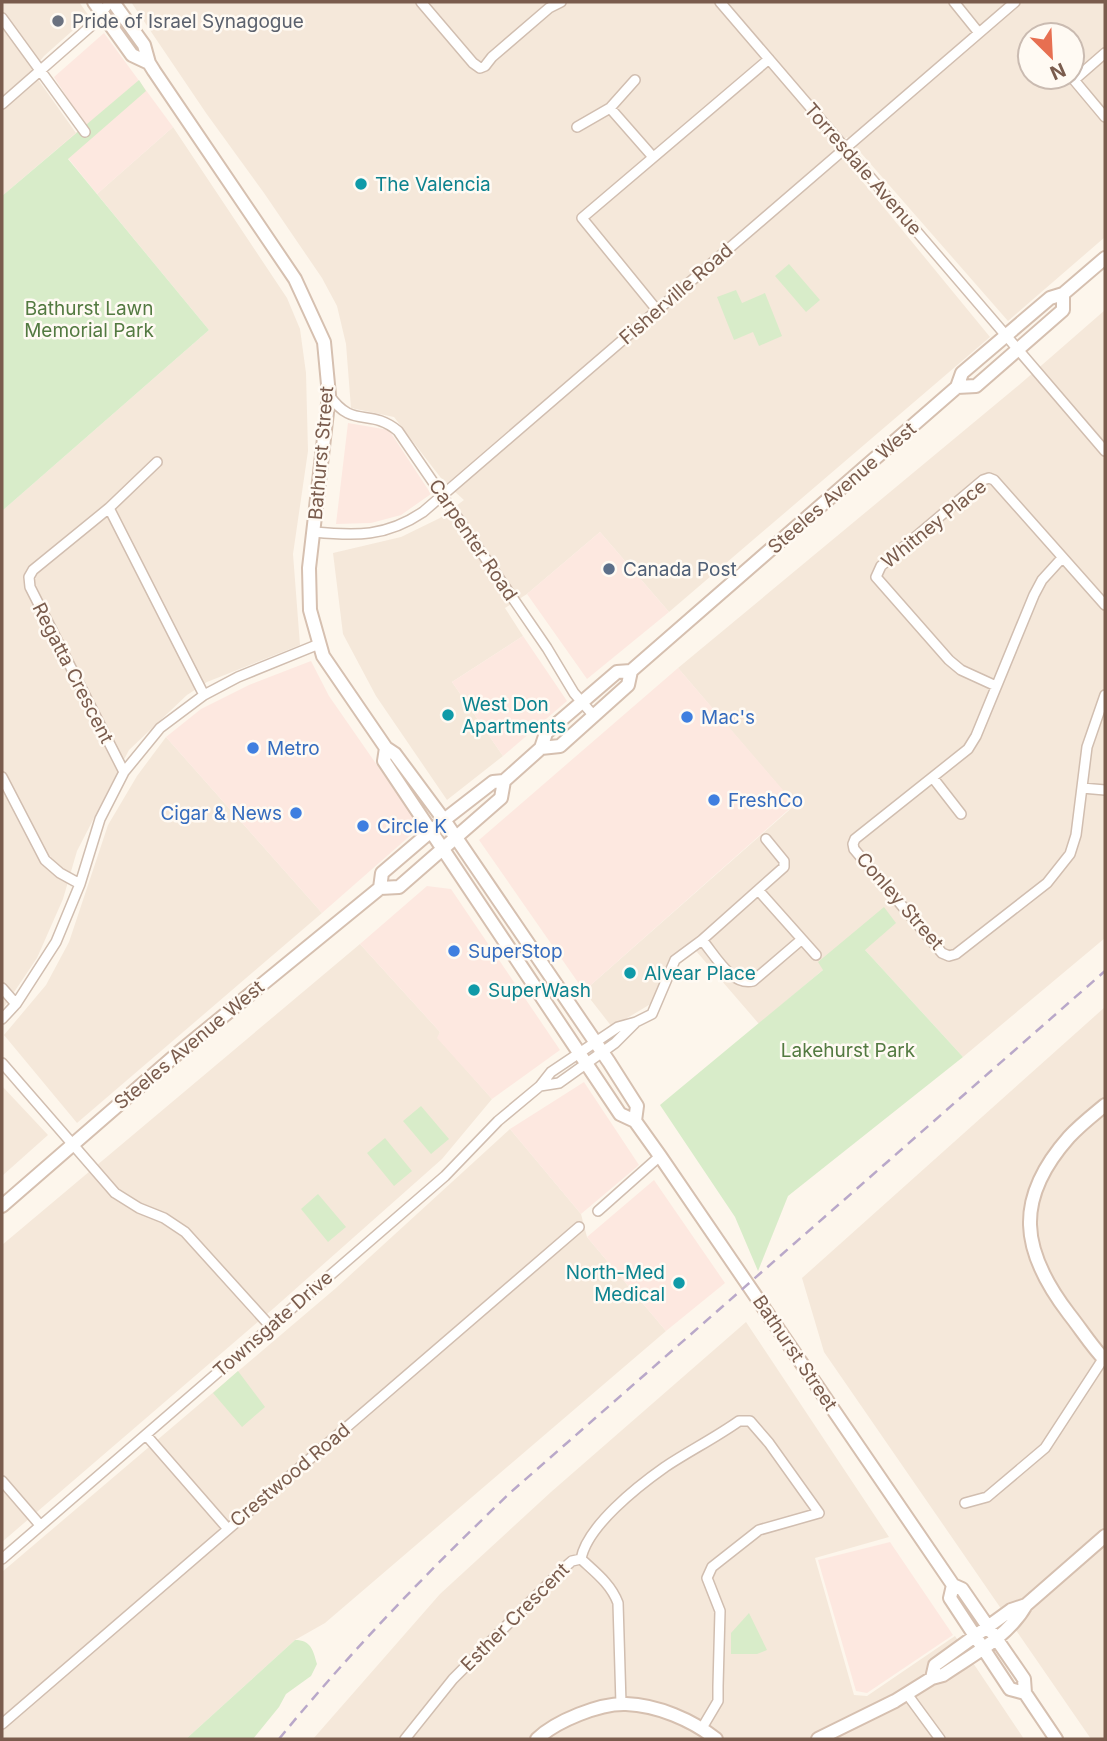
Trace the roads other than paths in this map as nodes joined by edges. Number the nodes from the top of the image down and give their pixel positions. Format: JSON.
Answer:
{"nodes":[{"id":1,"x":421,"y":2,"type":"edge"},
{"id":2,"x":561,"y":2,"type":"edge"},
{"id":3,"x":720,"y":2,"type":"edge"},
{"id":4,"x":954,"y":2,"type":"edge"},
{"id":5,"x":1015,"y":2,"type":"edge"},
{"id":6,"x":105,"y":4,"type":"edge"},
{"id":7,"x":2,"y":18,"type":"edge"},
{"id":8,"x":979,"y":33,"type":"junction"},
{"id":9,"x":1105,"y":53,"type":"edge"},
{"id":10,"x":769,"y":59,"type":"junction"},
{"id":11,"x":40,"y":70,"type":"junction"},
{"id":12,"x":635,"y":80,"type":"dead end"},
{"id":13,"x":2,"y":104,"type":"edge"},
{"id":14,"x":610,"y":108,"type":"junction"},
{"id":15,"x":1105,"y":117,"type":"edge"},
{"id":16,"x":577,"y":127,"type":"dead end"},
{"id":17,"x":85,"y":132,"type":"dead end"},
{"id":18,"x":845,"y":148,"type":"junction"},
{"id":19,"x":653,"y":156,"type":"junction"},
{"id":20,"x":1105,"y":258,"type":"edge"},
{"id":21,"x":1063,"y":294,"type":"junction"},
{"id":22,"x":657,"y":310,"type":"junction"},
{"id":23,"x":1006,"y":336,"type":"junction"},
{"id":24,"x":1018,"y":351,"type":"junction"},
{"id":25,"x":957,"y":387,"type":"junction"},
{"id":26,"x":330,"y":395,"type":"junction"},
{"id":27,"x":1105,"y":451,"type":"edge"},
{"id":28,"x":157,"y":461,"type":"dead end"},
{"id":29,"x":442,"y":495,"type":"junction"},
{"id":30,"x":109,"y":508,"type":"junction"},
{"id":31,"x":314,"y":532,"type":"junction"},
{"id":32,"x":1062,"y":558,"type":"junction"},
{"id":33,"x":1105,"y":605,"type":"edge"},
{"id":34,"x":319,"y":644,"type":"junction"},
{"id":35,"x":631,"y":671,"type":"junction"},
{"id":36,"x":996,"y":686,"type":"junction"},
{"id":37,"x":204,"y":695,"type":"junction"},
{"id":38,"x":1105,"y":695,"type":"edge"},
{"id":39,"x":582,"y":703,"type":"junction"},
{"id":40,"x":594,"y":716,"type":"junction"},
{"id":41,"x":386,"y":748,"type":"junction"},
{"id":42,"x":541,"y":748,"type":"junction"},
{"id":43,"x":124,"y":772,"type":"junction"},
{"id":44,"x":2,"y":777,"type":"edge"},
{"id":45,"x":933,"y":778,"type":"junction"},
{"id":46,"x":504,"y":781,"type":"junction"},
{"id":47,"x":1082,"y":788,"type":"junction"},
{"id":48,"x":1105,"y":790,"type":"edge"},
{"id":49,"x":961,"y":814,"type":"dead end"},
{"id":50,"x":444,"y":820,"type":"junction"},
{"id":51,"x":431,"y":830,"type":"junction"},
{"id":52,"x":455,"y":838,"type":"junction"},
{"id":53,"x":766,"y":839,"type":"dead end"},
{"id":54,"x":442,"y":848,"type":"junction"},
{"id":55,"x":80,"y":884,"type":"junction"},
{"id":56,"x":380,"y":888,"type":"junction"},
{"id":57,"x":759,"y":891,"type":"junction"},
{"id":58,"x":702,"y":940,"type":"junction"},
{"id":59,"x":801,"y":940,"type":"junction"},
{"id":60,"x":816,"y":956,"type":"dead end"},
{"id":61,"x":2,"y":988,"type":"edge"},
{"id":62,"x":16,"y":1004,"type":"junction"},
{"id":63,"x":2,"y":1019,"type":"edge"},
{"id":64,"x":599,"y":1047,"type":"junction"},
{"id":65,"x":582,"y":1058,"type":"junction"},
{"id":66,"x":2,"y":1063,"type":"edge"},
{"id":67,"x":1105,"y":1105,"type":"edge"},
{"id":68,"x":635,"y":1121,"type":"junction"},
{"id":69,"x":73,"y":1144,"type":"junction"},
{"id":70,"x":660,"y":1156,"type":"junction"},
{"id":71,"x":2,"y":1206,"type":"edge"},
{"id":72,"x":598,"y":1211,"type":"dead end"},
{"id":73,"x":579,"y":1227,"type":"dead end"},
{"id":74,"x":271,"y":1327,"type":"junction"},
{"id":75,"x":1104,"y":1359,"type":"edge"},
{"id":76,"x":146,"y":1435,"type":"junction"},
{"id":77,"x":2,"y":1481,"type":"edge"},
{"id":78,"x":965,"y":1503,"type":"dead end"},
{"id":79,"x":40,"y":1525,"type":"junction"},
{"id":80,"x":228,"y":1529,"type":"junction"},
{"id":81,"x":1105,"y":1536,"type":"edge"},
{"id":82,"x":2,"y":1559,"type":"edge"},
{"id":83,"x":581,"y":1559,"type":"junction"},
{"id":84,"x":953,"y":1585,"type":"junction"},
{"id":85,"x":992,"y":1633,"type":"junction"},
{"id":86,"x":978,"y":1643,"type":"junction"},
{"id":87,"x":1025,"y":1693,"type":"junction"},
{"id":88,"x":906,"y":1694,"type":"junction"},
{"id":89,"x":621,"y":1704,"type":"junction"},
{"id":90,"x":2,"y":1724,"type":"edge"},
{"id":91,"x":702,"y":1728,"type":"junction"},
{"id":92,"x":405,"y":1739,"type":"edge"},
{"id":93,"x":537,"y":1739,"type":"edge"},
{"id":94,"x":716,"y":1739,"type":"edge"},
{"id":95,"x":818,"y":1739,"type":"edge"},
{"id":96,"x":940,"y":1739,"type":"edge"},
{"id":97,"x":1056,"y":1739,"type":"edge"}],
"edges":[{"from":1,"to":2,"type":"street"},
{"from":3,"to":10,"type":"street","name":"Torresdale Avenue"},
{"from":4,"to":8,"type":"street"},
{"from":5,"to":8,"type":"street","name":"Fisherville Road"},
{"from":6,"to":11,"type":"street"},
{"from":6,"to":26,"type":"main road","name":"Bathurst Street"},
{"from":7,"to":11,"type":"street"},
{"from":8,"to":18,"type":"street","name":"Fisherville Road"},
{"from":9,"to":15,"type":"street"},
{"from":10,"to":18,"type":"street","name":"Torresdale Avenue"},
{"from":10,"to":19,"type":"street"},
{"from":11,"to":13,"type":"street"},
{"from":11,"to":17,"type":"street"},
{"from":12,"to":14,"type":"street"},
{"from":14,"to":16,"type":"street"},
{"from":14,"to":19,"type":"street"},
{"from":18,"to":22,"type":"street","name":"Fisherville Road"},
{"from":18,"to":23,"type":"street","name":"Torresdale Avenue"},
{"from":19,"to":22,"type":"street"},
{"from":20,"to":21,"type":"main road","name":"Steeles Avenue West"},
{"from":21,"to":23,"type":"main road","name":"Steeles Avenue West"},
{"from":21,"to":24,"type":"main road","name":"Steeles Avenue West"},
{"from":22,"to":29,"type":"street","name":"Fisherville Road"},
{"from":23,"to":24,"type":"street","name":"Torresdale Avenue"},
{"from":23,"to":25,"type":"main road","name":"Steeles Avenue West"},
{"from":24,"to":25,"type":"main road","name":"Steeles Avenue West"},
{"from":24,"to":27,"type":"street","name":"Torresdale Avenue"},
{"from":25,"to":35,"type":"main road","name":"Steeles Avenue West"},
{"from":26,"to":29,"type":"street","name":"Carpenter Road"},
{"from":26,"to":31,"type":"main road","name":"Bathurst Street"},
{"from":28,"to":30,"type":"street","name":"Regatta Crescent"},
{"from":29,"to":31,"type":"street","name":"Fisherville Road"},
{"from":29,"to":39,"type":"street","name":"Carpenter Road"},
{"from":30,"to":37,"type":"street"},
{"from":30,"to":43,"type":"street","name":"Regatta Crescent"},
{"from":31,"to":34,"type":"main road","name":"Bathurst Street"},
{"from":32,"to":33,"type":"street","name":"Whitney Place"},
{"from":32,"to":36,"type":"street","name":"Conley Street"},
{"from":32,"to":36,"type":"street","name":"Whitney Place"},
{"from":34,"to":37,"type":"street"},
{"from":34,"to":41,"type":"main road","name":"Bathurst Street"},
{"from":35,"to":39,"type":"main road","name":"Steeles Avenue West"},
{"from":35,"to":40,"type":"main road","name":"Steeles Avenue West"},
{"from":36,"to":45,"type":"street","name":"Conley Street"},
{"from":37,"to":43,"type":"street"},
{"from":38,"to":47,"type":"street","name":"Conley Street"},
{"from":39,"to":40,"type":"street","name":"Carpenter Road"},
{"from":39,"to":42,"type":"main road","name":"Steeles Avenue West"},
{"from":40,"to":42,"type":"main road","name":"Steeles Avenue West"},
{"from":41,"to":50,"type":"main road","name":"Bathurst Street"},
{"from":41,"to":51,"type":"main road","name":"Bathurst Street"},
{"from":42,"to":46,"type":"main road","name":"Steeles Avenue West"},
{"from":43,"to":55,"type":"street"},
{"from":44,"to":55,"type":"street"},
{"from":45,"to":47,"type":"street","name":"Conley Street"},
{"from":45,"to":49,"type":"street"},
{"from":46,"to":50,"type":"main road","name":"Steeles Avenue West"},
{"from":46,"to":52,"type":"main road","name":"Steeles Avenue West"},
{"from":47,"to":48,"type":"street"},
{"from":50,"to":51,"type":"main road","name":"Steeles Avenue West"},
{"from":50,"to":52,"type":"main road","name":"Bathurst Street"},
{"from":51,"to":54,"type":"main road","name":"Bathurst Street"},
{"from":51,"to":56,"type":"main road","name":"Steeles Avenue West"},
{"from":52,"to":54,"type":"main road","name":"Steeles Avenue West"},
{"from":52,"to":64,"type":"main road","name":"Bathurst Street"},
{"from":53,"to":57,"type":"street"},
{"from":54,"to":56,"type":"main road","name":"Steeles Avenue West"},
{"from":54,"to":65,"type":"main road","name":"Bathurst Street"},
{"from":55,"to":62,"type":"street"},
{"from":56,"to":69,"type":"main road","name":"Steeles Avenue West"},
{"from":57,"to":58,"type":"street"},
{"from":57,"to":59,"type":"street"},
{"from":58,"to":59,"type":"street"},
{"from":58,"to":64,"type":"street","name":"Townsgate Drive"},
{"from":59,"to":60,"type":"street"},
{"from":61,"to":62,"type":"street"},
{"from":62,"to":63,"type":"street"},
{"from":64,"to":65,"type":"street","name":"Townsgate Drive"},
{"from":64,"to":68,"type":"main road","name":"Bathurst Street"},
{"from":65,"to":68,"type":"main road","name":"Bathurst Street"},
{"from":65,"to":74,"type":"street","name":"Townsgate Drive"},
{"from":66,"to":69,"type":"street"},
{"from":67,"to":75,"type":"main road"},
{"from":68,"to":70,"type":"main road","name":"Bathurst Street"},
{"from":69,"to":71,"type":"main road","name":"Steeles Avenue West"},
{"from":69,"to":74,"type":"street"},
{"from":70,"to":72,"type":"street"},
{"from":70,"to":84,"type":"main road","name":"Bathurst Street"},
{"from":73,"to":80,"type":"street","name":"Crestwood Road"},
{"from":74,"to":76,"type":"street","name":"Townsgate Drive"},
{"from":75,"to":78,"type":"street"},
{"from":76,"to":79,"type":"street","name":"Townsgate Drive"},
{"from":76,"to":80,"type":"street"},
{"from":77,"to":79,"type":"street"},
{"from":79,"to":82,"type":"street","name":"Townsgate Drive"},
{"from":80,"to":90,"type":"street","name":"Crestwood Road"},
{"from":81,"to":85,"type":"main road"},
{"from":83,"to":89,"type":"street","name":"Esther Crescent"},
{"from":83,"to":91,"type":"street"},
{"from":83,"to":92,"type":"street","name":"Esther Crescent"},
{"from":84,"to":85,"type":"main road","name":"Bathurst Street"},
{"from":84,"to":86,"type":"main road","name":"Bathurst Street"},
{"from":85,"to":86,"type":"main road"},
{"from":85,"to":87,"type":"main road","name":"Bathurst Street"},
{"from":86,"to":87,"type":"main road","name":"Bathurst Street"},
{"from":86,"to":88,"type":"main road"},
{"from":87,"to":97,"type":"main road","name":"Bathurst Street"},
{"from":88,"to":95,"type":"main road"},
{"from":88,"to":96,"type":"street"},
{"from":89,"to":91,"type":"main road"},
{"from":89,"to":93,"type":"main road"},
{"from":91,"to":94,"type":"main road"}]}
